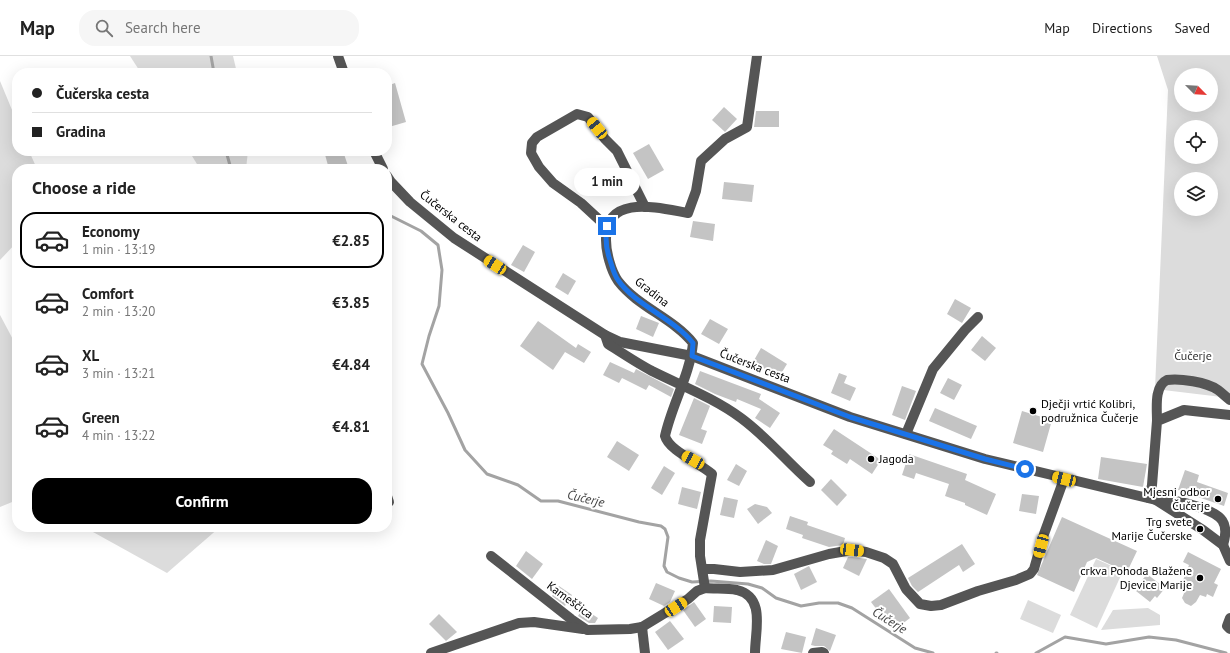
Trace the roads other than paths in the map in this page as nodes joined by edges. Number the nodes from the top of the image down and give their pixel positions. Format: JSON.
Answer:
{"nodes":[{"id":1,"x":338,"y":56,"type":"edge"},
{"id":2,"x":757,"y":56,"type":"edge"},
{"id":3,"x":342,"y":68,"type":"edge"},
{"id":4,"x":392,"y":183,"type":"edge"},
{"id":5,"x":646,"y":207,"type":"junction"},
{"id":6,"x":607,"y":226,"type":"junction"},
{"id":7,"x":978,"y":317,"type":"dead end"},
{"id":8,"x":605,"y":335,"type":"junction"},
{"id":9,"x":692,"y":356,"type":"junction"},
{"id":10,"x":681,"y":384,"type":"junction"},
{"id":11,"x":1230,"y":400,"type":"edge"},
{"id":12,"x":1230,"y":415,"type":"edge"},
{"id":13,"x":1157,"y":421,"type":"junction"},
{"id":14,"x":906,"y":434,"type":"junction"},
{"id":15,"x":1064,"y":479,"type":"junction"},
{"id":16,"x":810,"y":482,"type":"dead end"},
{"id":17,"x":1153,"y":499,"type":"junction"},
{"id":18,"x":1229,"y":523,"type":"edge"},
{"id":19,"x":1223,"y":545,"type":"junction"},
{"id":20,"x":491,"y":556,"type":"dead end"},
{"id":21,"x":1230,"y":561,"type":"edge"},
{"id":22,"x":704,"y":580,"type":"junction"},
{"id":23,"x":1230,"y":618,"type":"edge"},
{"id":24,"x":642,"y":627,"type":"junction"},
{"id":25,"x":627,"y":629,"type":"junction"},
{"id":26,"x":1230,"y":629,"type":"edge"},
{"id":27,"x":587,"y":630,"type":"junction"},
{"id":28,"x":597,"y":636,"type":"dead end"},
{"id":29,"x":431,"y":653,"type":"edge"},
{"id":30,"x":645,"y":653,"type":"edge"},
{"id":31,"x":755,"y":653,"type":"edge"},
{"id":32,"x":813,"y":653,"type":"edge"},
{"id":33,"x":824,"y":653,"type":"edge"}],
"edges":[{"from":1,"to":3,"type":"street"},
{"from":2,"to":5,"type":"street"},
{"from":4,"to":8,"type":"street","name":"Čučerska cesta"},
{"from":5,"to":6,"type":"street"},
{"from":5,"to":6,"type":"street"},
{"from":6,"to":9,"type":"street","name":"Gradina"},
{"from":7,"to":14,"type":"street"},
{"from":8,"to":9,"type":"street","name":"Čučerska cesta"},
{"from":8,"to":10,"type":"street"},
{"from":9,"to":10,"type":"street"},
{"from":9,"to":14,"type":"street","name":"Čučerska cesta"},
{"from":10,"to":16,"type":"street"},
{"from":10,"to":22,"type":"street"},
{"from":11,"to":13,"type":"street"},
{"from":12,"to":13,"type":"street"},
{"from":13,"to":17,"type":"street"},
{"from":14,"to":15,"type":"street","name":"Čučerska cesta"},
{"from":15,"to":17,"type":"street","name":"Čučerska cesta"},
{"from":15,"to":22,"type":"street"},
{"from":17,"to":18,"type":"street"},
{"from":17,"to":19,"type":"street"},
{"from":18,"to":19,"type":"street"},
{"from":19,"to":21,"type":"street"},
{"from":20,"to":27,"type":"street","name":"Kameščica"},
{"from":22,"to":24,"type":"street","name":"Kameščica"},
{"from":22,"to":31,"type":"street"},
{"from":23,"to":26,"type":"street"},
{"from":24,"to":25,"type":"street","name":"Kameščica"},
{"from":24,"to":30,"type":"street"},
{"from":25,"to":27,"type":"street","name":"Kameščica"},
{"from":25,"to":28,"type":"street"},
{"from":27,"to":29,"type":"street"},
{"from":32,"to":33,"type":"street"}]}
